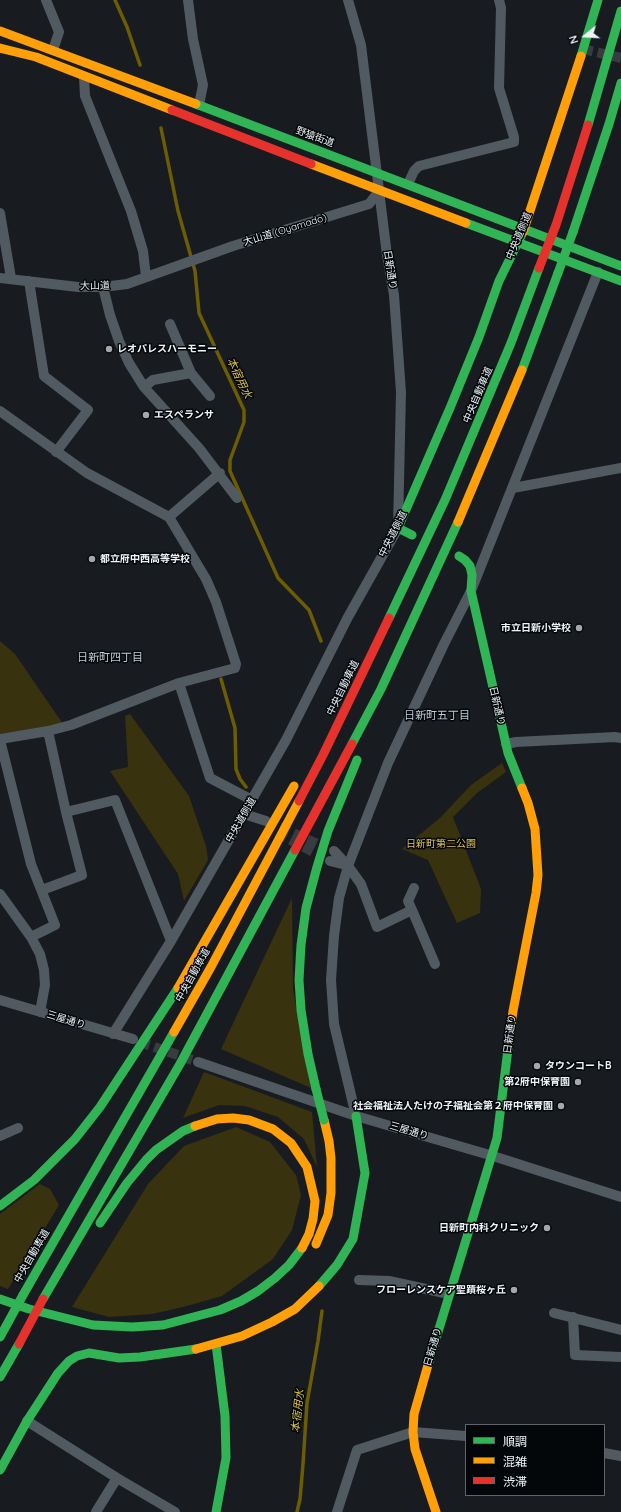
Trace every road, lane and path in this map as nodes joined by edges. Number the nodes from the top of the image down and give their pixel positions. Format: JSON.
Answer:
{"nodes":[{"id":1,"x":46,"y":0,"type":"edge"},
{"id":2,"x":188,"y":0,"type":"edge"},
{"id":3,"x":348,"y":0,"type":"edge"},
{"id":4,"x":499,"y":0,"type":"edge"},
{"id":5,"x":598,"y":0,"type":"edge"},
{"id":6,"x":621,"y":11,"type":"edge"},
{"id":7,"x":0,"y":31,"type":"edge"},
{"id":8,"x":0,"y":48,"type":"edge"},
{"id":9,"x":54,"y":50,"type":"junction"},
{"id":10,"x":84,"y":77,"type":"junction"},
{"id":11,"x":621,"y":83,"type":"edge"},
{"id":12,"x":199,"y":105,"type":"junction"},
{"id":13,"x":376,"y":172,"type":"junction"},
{"id":14,"x":408,"y":184,"type":"junction"},
{"id":15,"x":379,"y":191,"type":"junction"},
{"id":16,"x":0,"y":214,"type":"edge"},
{"id":17,"x":524,"y":229,"type":"junction"},
{"id":18,"x":518,"y":242,"type":"junction"},
{"id":19,"x":187,"y":262,"type":"joint"},
{"id":20,"x":621,"y":266,"type":"edge"},
{"id":21,"x":598,"y":272,"type":"junction"},
{"id":22,"x":146,"y":277,"type":"junction"},
{"id":23,"x":0,"y":278,"type":"edge"},
{"id":24,"x":11,"y":278,"type":"junction"},
{"id":25,"x":29,"y":280,"type":"junction"},
{"id":26,"x":621,"y":281,"type":"edge"},
{"id":27,"x":103,"y":287,"type":"junction"},
{"id":28,"x":170,"y":324,"type":"dead end"},
{"id":29,"x":192,"y":373,"type":"junction"},
{"id":30,"x":144,"y":387,"type":"junction"},
{"id":31,"x":210,"y":396,"type":"dead end"},
{"id":32,"x":0,"y":410,"type":"edge"},
{"id":33,"x":56,"y":452,"type":"junction"},
{"id":34,"x":621,"y":468,"type":"edge"},
{"id":35,"x":220,"y":473,"type":"junction"},
{"id":36,"x":513,"y":488,"type":"junction"},
{"id":37,"x":237,"y":498,"type":"dead end"},
{"id":38,"x":169,"y":517,"type":"junction"},
{"id":39,"x":398,"y":528,"type":"junction"},
{"id":40,"x":412,"y":535,"type":"dead end"},
{"id":41,"x":459,"y":556,"type":"dead end"},
{"id":42,"x":409,"y":577,"type":"junction"},
{"id":43,"x":471,"y":591,"type":"junction"},
{"id":44,"x":426,"y":592,"type":"junction"},
{"id":45,"x":179,"y":683,"type":"junction"},
{"id":46,"x":48,"y":731,"type":"junction"},
{"id":47,"x":322,"y":736,"type":"dead end"},
{"id":48,"x":621,"y":738,"type":"edge"},
{"id":49,"x":0,"y":739,"type":"edge"},
{"id":50,"x":365,"y":740,"type":"dead end"},
{"id":51,"x":506,"y":744,"type":"junction"},
{"id":52,"x":359,"y":754,"type":"dead end"},
{"id":53,"x":300,"y":775,"type":"dead end"},
{"id":54,"x":252,"y":800,"type":"junction"},
{"id":55,"x":66,"y":812,"type":"junction"},
{"id":56,"x":244,"y":814,"type":"junction"},
{"id":57,"x":264,"y":823,"type":"dead end"},
{"id":58,"x":332,"y":856,"type":"tunnel mouth"},
{"id":59,"x":348,"y":866,"type":"junction"},
{"id":60,"x":414,"y":888,"type":"dead end"},
{"id":61,"x":42,"y":890,"type":"junction"},
{"id":62,"x":0,"y":894,"type":"edge"},
{"id":63,"x":412,"y":910,"type":"junction"},
{"id":64,"x":31,"y":937,"type":"junction"},
{"id":65,"x":171,"y":941,"type":"junction"},
{"id":66,"x":436,"y":964,"type":"dead end"},
{"id":67,"x":0,"y":1000,"type":"edge"},
{"id":68,"x":40,"y":1012,"type":"junction"},
{"id":69,"x":113,"y":1034,"type":"junction"},
{"id":70,"x":133,"y":1039,"type":"tunnel mouth"},
{"id":71,"x":198,"y":1062,"type":"tunnel mouth"},
{"id":72,"x":356,"y":1116,"type":"junction"},
{"id":73,"x":18,"y":1128,"type":"dead end"},
{"id":74,"x":0,"y":1136,"type":"edge"},
{"id":75,"x":493,"y":1156,"type":"junction"},
{"id":76,"x":621,"y":1197,"type":"edge"},
{"id":77,"x":0,"y":1206,"type":"edge"},
{"id":78,"x":311,"y":1252,"type":"dead end"},
{"id":79,"x":359,"y":1280,"type":"dead end"},
{"id":80,"x":449,"y":1294,"type":"junction"},
{"id":81,"x":0,"y":1299,"type":"edge"},
{"id":82,"x":43,"y":1299,"type":"junction"},
{"id":83,"x":249,"y":1307,"type":"dead end"},
{"id":84,"x":240,"y":1311,"type":"dead end"},
{"id":85,"x":6,"y":1312,"type":"dead end"},
{"id":86,"x":554,"y":1313,"type":"dead end"},
{"id":87,"x":572,"y":1317,"type":"junction"},
{"id":88,"x":41,"y":1324,"type":"dead end"},
{"id":89,"x":621,"y":1330,"type":"edge"},
{"id":90,"x":0,"y":1337,"type":"edge"},
{"id":91,"x":216,"y":1344,"type":"junction"},
{"id":92,"x":621,"y":1357,"type":"edge"},
{"id":93,"x":0,"y":1377,"type":"edge"},
{"id":94,"x":27,"y":1421,"type":"junction"},
{"id":95,"x":413,"y":1432,"type":"junction"},
{"id":96,"x":465,"y":1436,"type":"edge"},
{"id":97,"x":605,"y":1453,"type":"edge"},
{"id":98,"x":621,"y":1456,"type":"edge"},
{"id":99,"x":0,"y":1470,"type":"edge"},
{"id":100,"x":117,"y":1478,"type":"junction"},
{"id":101,"x":96,"y":1512,"type":"edge"},
{"id":102,"x":175,"y":1512,"type":"edge"},
{"id":103,"x":216,"y":1512,"type":"edge"},
{"id":104,"x":337,"y":1512,"type":"edge"},
{"id":105,"x":436,"y":1512,"type":"edge"}],
"edges":[{"from":1,"to":9,"type":"street"},
{"from":2,"to":12,"type":"street"},
{"from":3,"to":13,"type":"street","name":"日新通り"},
{"from":4,"to":14,"type":"street"},
{"from":5,"to":17,"type":"main road","name":"中央道側道"},
{"from":6,"to":42,"type":"main road","name":"中央自動車道","bridge":true},
{"from":7,"to":9,"type":"main road","name":"野猿街道"},
{"from":8,"to":10,"type":"main road"},
{"from":9,"to":12,"type":"main road","name":"野猿街道"},
{"from":10,"to":15,"type":"main road"},
{"from":10,"to":22,"type":"street"},
{"from":11,"to":44,"type":"main road","bridge":true},
{"from":12,"to":13,"type":"main road","name":"野猿街道"},
{"from":13,"to":14,"type":"main road","name":"野猿街道"},
{"from":13,"to":15,"type":"street","name":"日新通り"},
{"from":14,"to":17,"type":"main road","name":"野猿街道"},
{"from":15,"to":18,"type":"main road"},
{"from":15,"to":19,"type":"street","name":"大山道 (Oyamado)"},
{"from":15,"to":39,"type":"street","name":"日新通り"},
{"from":16,"to":24,"type":"street"},
{"from":17,"to":18,"type":"main road","name":"中央道側道"},
{"from":17,"to":20,"type":"main road","name":"野猿街道"},
{"from":18,"to":21,"type":"main road"},
{"from":18,"to":39,"type":"main road","name":"中央道側道"},
{"from":19,"to":22,"type":"street","name":"大山道"},
{"from":21,"to":26,"type":"main road"},
{"from":21,"to":36,"type":"street"},
{"from":22,"to":27,"type":"street","name":"大山道"},
{"from":23,"to":24,"type":"street","name":"大山道"},
{"from":24,"to":25,"type":"street","name":"大山道"},
{"from":25,"to":27,"type":"street","name":"大山道"},
{"from":25,"to":33,"type":"street"},
{"from":27,"to":30,"type":"street"},
{"from":28,"to":29,"type":"street"},
{"from":29,"to":30,"type":"street"},
{"from":29,"to":31,"type":"street"},
{"from":30,"to":35,"type":"street"},
{"from":32,"to":33,"type":"street"},
{"from":33,"to":38,"type":"street"},
{"from":34,"to":36,"type":"street"},
{"from":35,"to":37,"type":"street"},
{"from":35,"to":38,"type":"street"},
{"from":36,"to":43,"type":"street"},
{"from":38,"to":45,"type":"street"},
{"from":39,"to":40,"type":"main road"},
{"from":39,"to":54,"type":"street","name":"中央道側道"},
{"from":41,"to":43,"type":"main road","name":"日新通り"},
{"from":42,"to":47,"type":"main road"},
{"from":42,"to":90,"type":"main road","name":"中央自動車道","bridge":true},
{"from":43,"to":51,"type":"main road","name":"日新通り"},
{"from":43,"to":59,"type":"street"},
{"from":44,"to":50,"type":"main road"},
{"from":44,"to":82,"type":"main road"},
{"from":45,"to":46,"type":"street"},
{"from":45,"to":54,"type":"street"},
{"from":46,"to":49,"type":"street"},
{"from":46,"to":55,"type":"street"},
{"from":48,"to":51,"type":"street"},
{"from":49,"to":61,"type":"street"},
{"from":51,"to":75,"type":"main road","name":"日新通り"},
{"from":52,"to":78,"type":"main road","bridge":true},
{"from":53,"to":77,"type":"main road"},
{"from":54,"to":56,"type":"street","name":"中央道側道"},
{"from":55,"to":61,"type":"street"},
{"from":55,"to":65,"type":"street"},
{"from":56,"to":57,"type":"street"},
{"from":56,"to":65,"type":"street","name":"中央道側道"},
{"from":58,"to":59,"type":"street"},
{"from":59,"to":63,"type":"street"},
{"from":59,"to":72,"type":"street"},
{"from":60,"to":63,"type":"street"},
{"from":61,"to":64,"type":"street"},
{"from":62,"to":64,"type":"street"},
{"from":63,"to":66,"type":"street"},
{"from":64,"to":68,"type":"street"},
{"from":65,"to":69,"type":"street","name":"中央道側道"},
{"from":67,"to":68,"type":"street","name":"三屋通り"},
{"from":68,"to":69,"type":"street","name":"三屋通り"},
{"from":69,"to":70,"type":"street","name":"三屋通り"},
{"from":71,"to":72,"type":"street","name":"三屋通り"},
{"from":72,"to":75,"type":"street","name":"三屋通り"},
{"from":72,"to":91,"type":"main road"},
{"from":73,"to":74,"type":"street"},
{"from":75,"to":76,"type":"street","name":"三屋通り"},
{"from":75,"to":80,"type":"main road","name":"日新通り"},
{"from":79,"to":80,"type":"street"},
{"from":80,"to":95,"type":"main road","name":"日新通り"},
{"from":81,"to":82,"type":"main road"},
{"from":82,"to":93,"type":"main road","bridge":true},
{"from":83,"to":84,"type":"main road"},
{"from":85,"to":88,"type":"main road"},
{"from":86,"to":87,"type":"street"},
{"from":87,"to":89,"type":"street"},
{"from":87,"to":92,"type":"street"},
{"from":91,"to":94,"type":"main road"},
{"from":91,"to":103,"type":"main road"},
{"from":94,"to":99,"type":"main road"},
{"from":94,"to":100,"type":"street"},
{"from":95,"to":96,"type":"street"},
{"from":95,"to":104,"type":"street"},
{"from":95,"to":105,"type":"main road","name":"日新通り"},
{"from":97,"to":98,"type":"street"},
{"from":100,"to":101,"type":"street"},
{"from":100,"to":102,"type":"street"}]}
